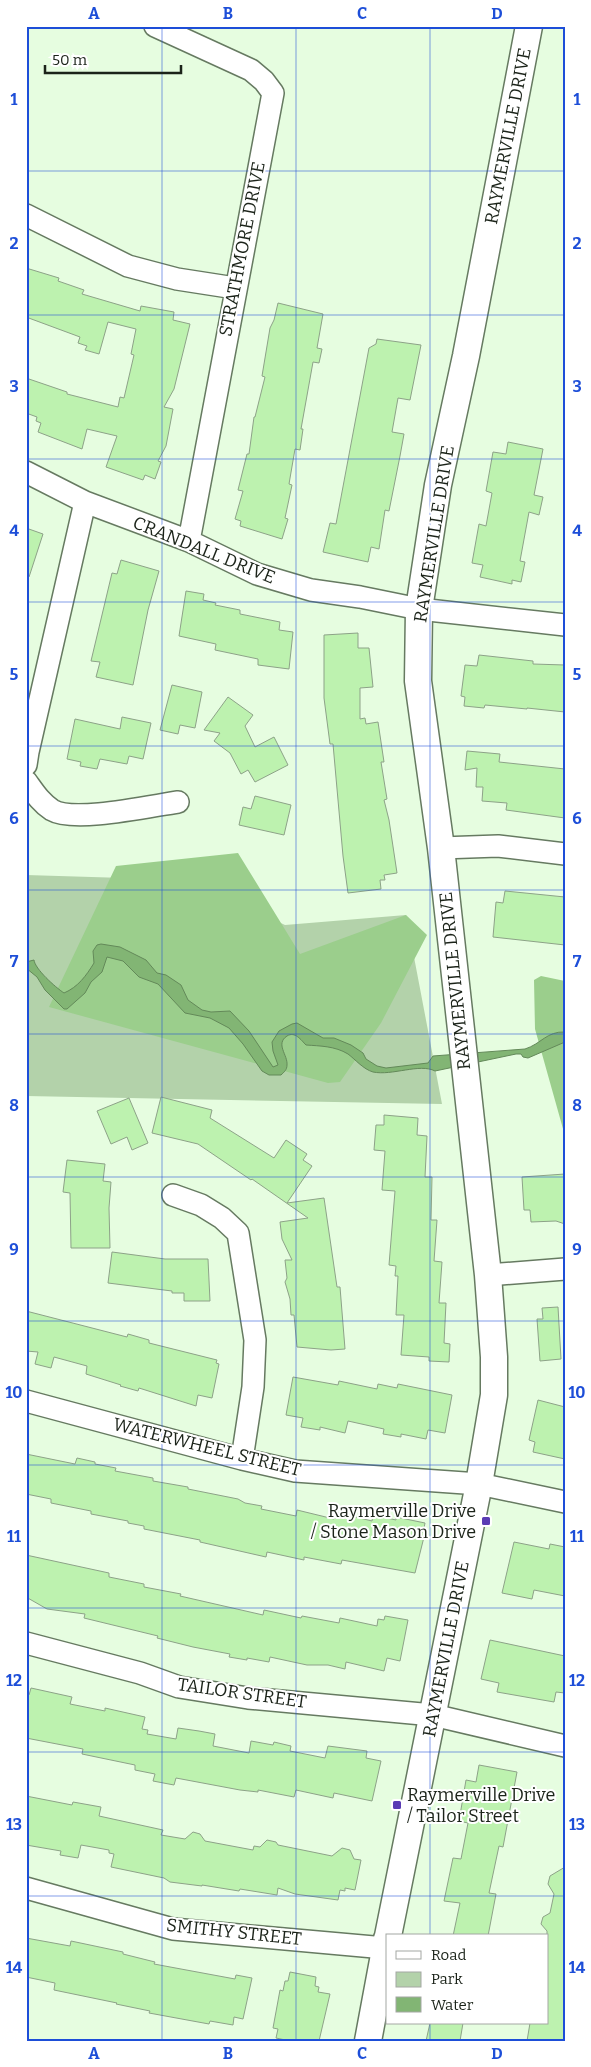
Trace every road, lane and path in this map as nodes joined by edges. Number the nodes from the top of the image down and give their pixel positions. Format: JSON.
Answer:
{"nodes":[{"id":1,"x":155,"y":26,"type":"edge"},
{"id":2,"x":529,"y":26,"type":"edge"},
{"id":3,"x":26,"y":215,"type":"edge"},
{"id":4,"x":235,"y":288,"type":"junction"},
{"id":5,"x":26,"y":472,"type":"edge"},
{"id":6,"x":85,"y":502,"type":"junction"},
{"id":7,"x":189,"y":541,"type":"junction"},
{"id":8,"x":420,"y":609,"type":"junction"},
{"id":9,"x":565,"y":625,"type":"edge"},
{"id":10,"x":26,"y":765,"type":"edge"},
{"id":11,"x":26,"y":781,"type":"edge"},
{"id":12,"x":178,"y":802,"type":"dead end"},
{"id":13,"x":441,"y":848,"type":"junction"},
{"id":14,"x":565,"y":854,"type":"edge"},
{"id":15,"x":172,"y":1195,"type":"dead end"},
{"id":16,"x":565,"y":1269,"type":"edge"},
{"id":17,"x":488,"y":1275,"type":"junction"},
{"id":18,"x":26,"y":1401,"type":"edge"},
{"id":19,"x":242,"y":1459,"type":"junction"},
{"id":20,"x":479,"y":1484,"type":"junction"},
{"id":21,"x":565,"y":1502,"type":"edge"},
{"id":22,"x":26,"y":1643,"type":"edge"},
{"id":23,"x":433,"y":1715,"type":"junction"},
{"id":24,"x":565,"y":1746,"type":"edge"},
{"id":25,"x":26,"y":1888,"type":"edge"},
{"id":26,"x":388,"y":1934,"type":"edge"},
{"id":27,"x":386,"y":1941,"type":"edge"},
{"id":28,"x":386,"y":1946,"type":"edge"},
{"id":29,"x":368,"y":2041,"type":"edge"}],
"edges":[{"from":1,"to":4,"type":"street","name":"STRATHMORE DRIVE"},
{"from":2,"to":8,"type":"street","name":"RAYMERVILLE DRIVE"},
{"from":3,"to":4,"type":"street"},
{"from":4,"to":7,"type":"street","name":"STRATHMORE DRIVE"},
{"from":5,"to":6,"type":"street","name":"CRANDALL DRIVE"},
{"from":6,"to":7,"type":"street","name":"CRANDALL DRIVE"},
{"from":6,"to":10,"type":"street"},
{"from":7,"to":8,"type":"street","name":"CRANDALL DRIVE"},
{"from":8,"to":9,"type":"street","name":"CRANDALL DRIVE"},
{"from":8,"to":13,"type":"street","name":"RAYMERVILLE DRIVE"},
{"from":11,"to":12,"type":"street"},
{"from":13,"to":14,"type":"street"},
{"from":13,"to":17,"type":"street","name":"RAYMERVILLE DRIVE"},
{"from":15,"to":19,"type":"street"},
{"from":16,"to":17,"type":"street"},
{"from":17,"to":20,"type":"street","name":"RAYMERVILLE DRIVE"},
{"from":18,"to":19,"type":"street","name":"WATERWHEEL STREET"},
{"from":19,"to":20,"type":"street","name":"WATERWHEEL STREET"},
{"from":20,"to":21,"type":"street","name":"WATERWHEEL STREET"},
{"from":20,"to":23,"type":"street","name":"RAYMERVILLE DRIVE"},
{"from":22,"to":23,"type":"street","name":"TAILOR STREET"},
{"from":23,"to":24,"type":"street","name":"TAILOR STREET"},
{"from":23,"to":26,"type":"street","name":"RAYMERVILLE DRIVE"},
{"from":25,"to":27,"type":"street","name":"SMITHY STREET"},
{"from":28,"to":29,"type":"street","name":"RAYMERVILLE DRIVE"}]}
